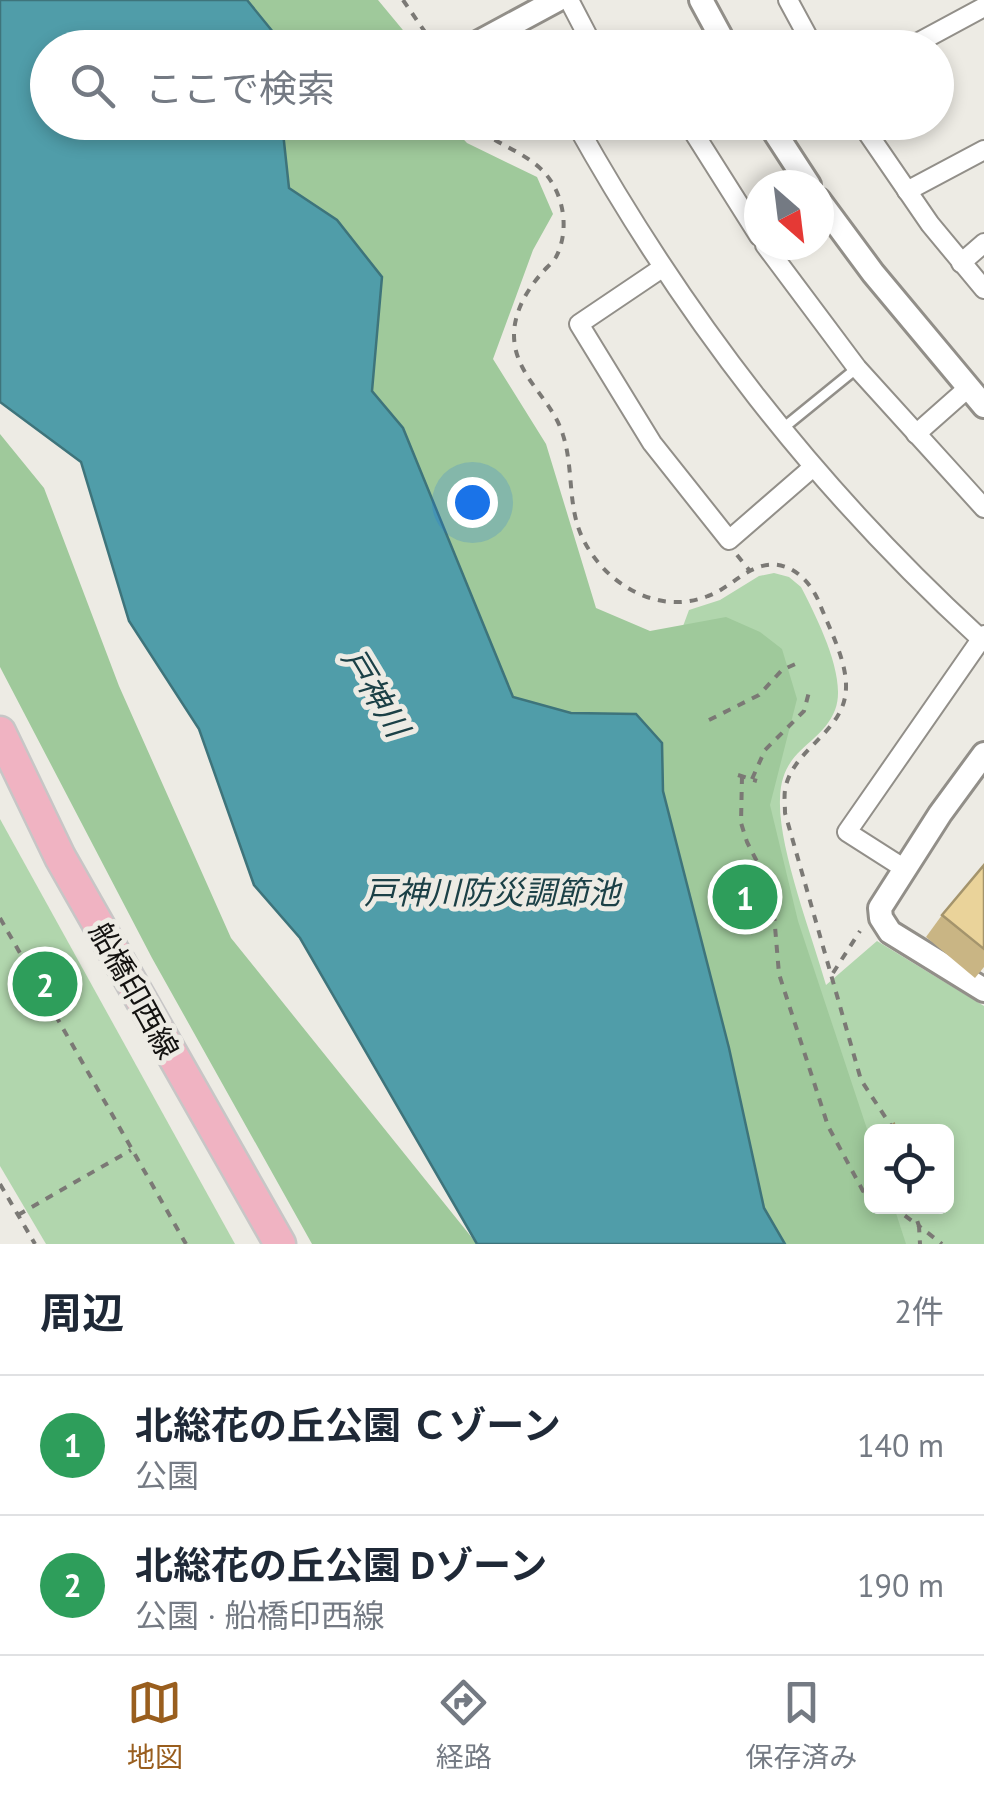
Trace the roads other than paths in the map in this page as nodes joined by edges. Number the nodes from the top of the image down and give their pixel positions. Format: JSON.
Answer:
{"nodes":[{"id":1,"x":557,"y":0,"type":"edge"},
{"id":2,"x":569,"y":0,"type":"edge"},
{"id":3,"x":700,"y":0,"type":"edge"},
{"id":4,"x":788,"y":0,"type":"edge"},
{"id":5,"x":984,"y":7,"type":"edge"},
{"id":6,"x":501,"y":30,"type":"edge"},
{"id":7,"x":585,"y":30,"type":"edge"},
{"id":8,"x":717,"y":30,"type":"edge"},
{"id":9,"x":804,"y":30,"type":"edge"},
{"id":10,"x":941,"y":30,"type":"edge"},
{"id":11,"x":586,"y":140,"type":"edge"},
{"id":12,"x":698,"y":140,"type":"edge"},
{"id":13,"x":780,"y":140,"type":"edge"},
{"id":14,"x":872,"y":140,"type":"edge"},
{"id":15,"x":984,"y":150,"type":"edge"},
{"id":16,"x":799,"y":170,"type":"edge"},
{"id":17,"x":907,"y":191,"type":"junction"},
{"id":18,"x":744,"y":212,"type":"edge"},
{"id":19,"x":834,"y":220,"type":"edge"},
{"id":20,"x":984,"y":242,"type":"edge"},
{"id":21,"x":776,"y":260,"type":"edge"},
{"id":22,"x":961,"y":262,"type":"junction"},
{"id":23,"x":662,"y":268,"type":"junction"},
{"id":24,"x":984,"y":289,"type":"edge"},
{"id":25,"x":857,"y":368,"type":"junction"},
{"id":26,"x":968,"y":388,"type":"junction"},
{"id":27,"x":984,"y":406,"type":"edge"},
{"id":28,"x":780,"y":430,"type":"junction"},
{"id":29,"x":916,"y":434,"type":"junction"},
{"id":30,"x":812,"y":468,"type":"junction"},
{"id":31,"x":984,"y":508,"type":"edge"},
{"id":32,"x":983,"y":637,"type":"edge"},
{"id":33,"x":0,"y":732,"type":"edge"},
{"id":34,"x":984,"y":754,"type":"edge"},
{"id":35,"x":904,"y":869,"type":"junction"},
{"id":36,"x":984,"y":990,"type":"edge"},
{"id":37,"x":280,"y":1244,"type":"edge"}],
"edges":[{"from":1,"to":6,"type":"street"},
{"from":2,"to":7,"type":"street"},
{"from":3,"to":8,"type":"street"},
{"from":4,"to":9,"type":"street"},
{"from":5,"to":10,"type":"street"},
{"from":11,"to":23,"type":"street"},
{"from":12,"to":18,"type":"street"},
{"from":13,"to":16,"type":"street"},
{"from":14,"to":17,"type":"street"},
{"from":15,"to":17,"type":"street"},
{"from":17,"to":22,"type":"street"},
{"from":19,"to":26,"type":"street"},
{"from":20,"to":22,"type":"street"},
{"from":21,"to":25,"type":"street"},
{"from":22,"to":24,"type":"street"},
{"from":23,"to":28,"type":"street"},
{"from":23,"to":30,"type":"street"},
{"from":25,"to":28,"type":"lane"},
{"from":25,"to":29,"type":"street"},
{"from":26,"to":27,"type":"street"},
{"from":26,"to":29,"type":"street"},
{"from":28,"to":30,"type":"street"},
{"from":29,"to":31,"type":"street"},
{"from":30,"to":32,"type":"street"},
{"from":32,"to":35,"type":"street"},
{"from":33,"to":37,"type":"main road","name":"船橋印西線"},
{"from":34,"to":35,"type":"street"},
{"from":35,"to":36,"type":"street"}]}
